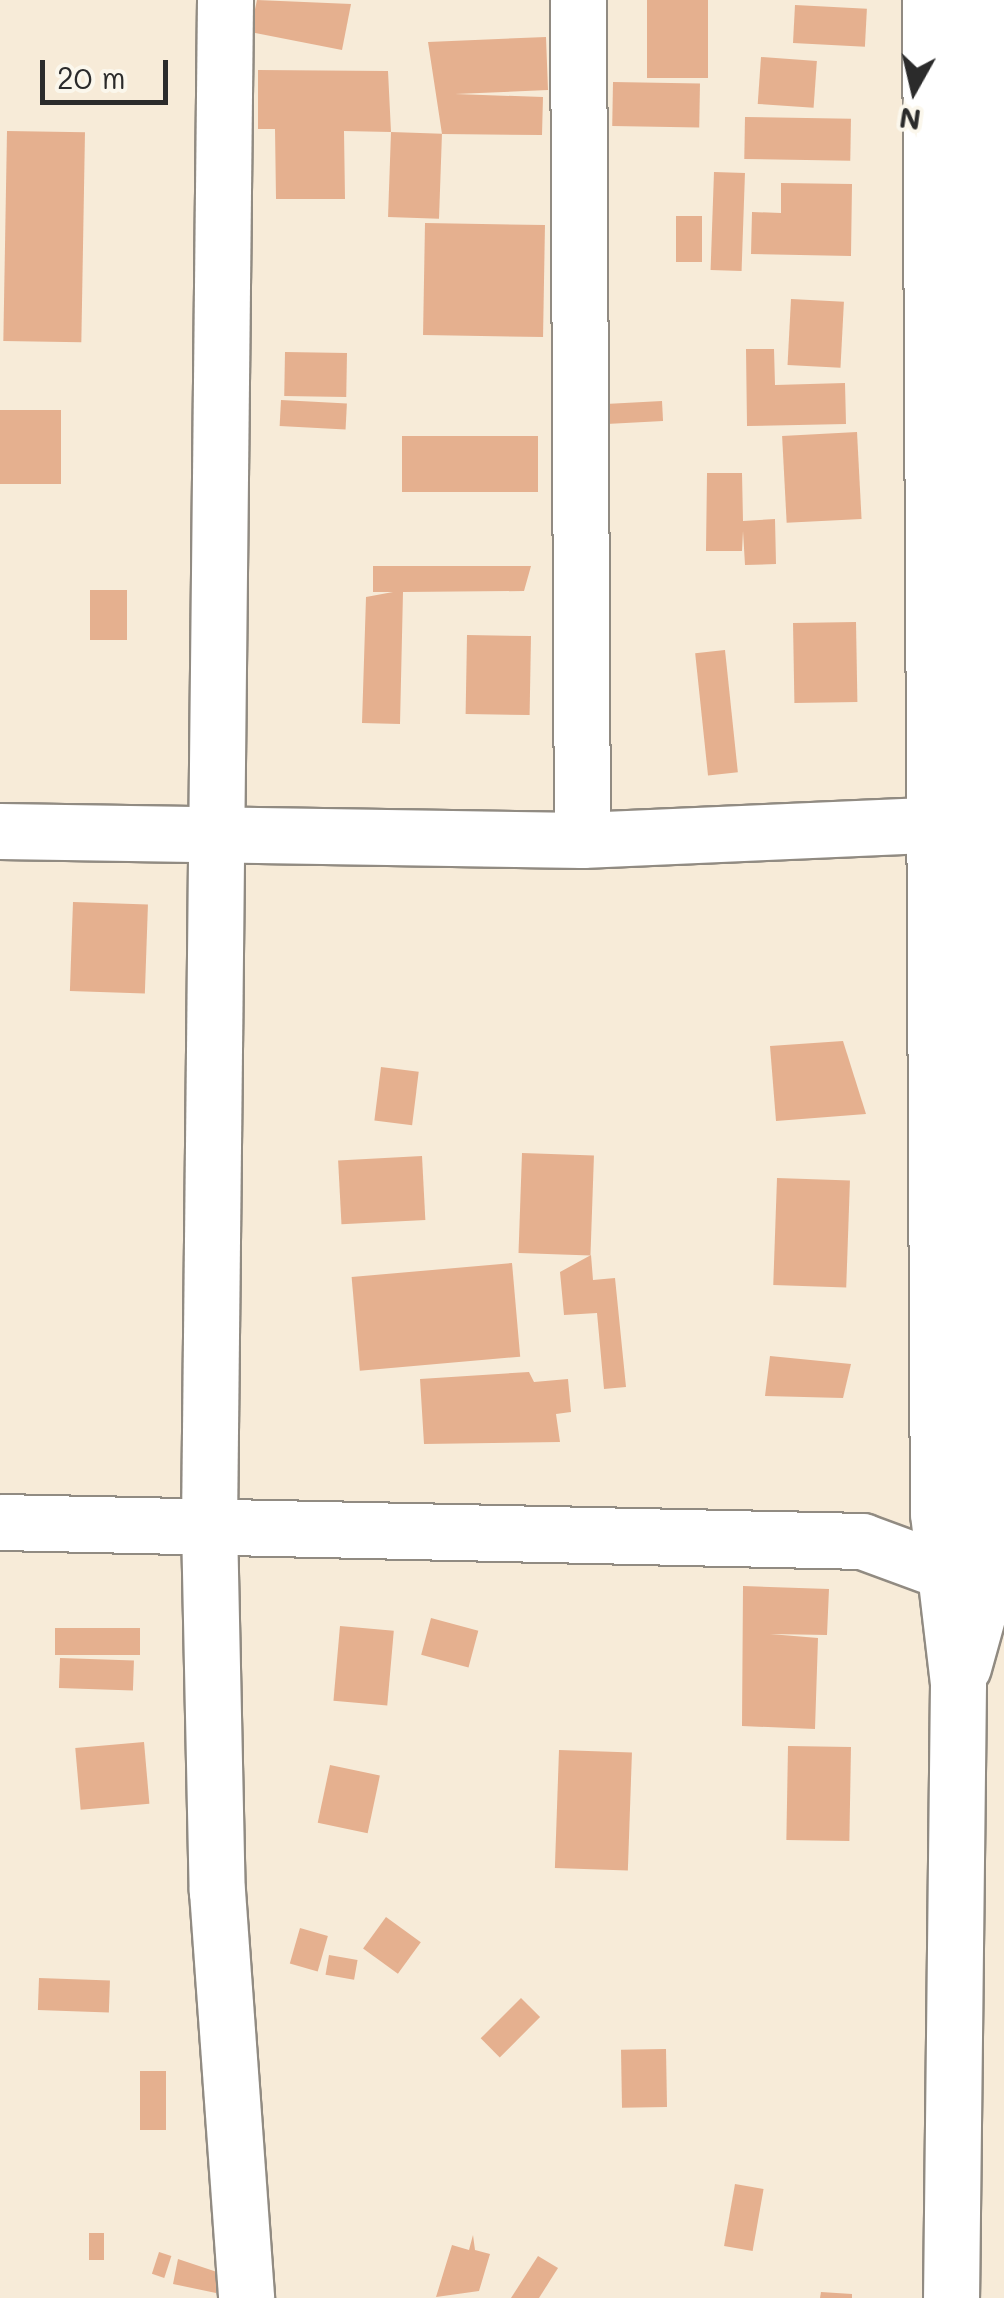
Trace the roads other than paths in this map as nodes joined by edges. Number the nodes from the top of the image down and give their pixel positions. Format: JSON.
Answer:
{"nodes":[{"id":1,"x":225,"y":0,"type":"edge"},
{"id":2,"x":578,"y":0,"type":"edge"},
{"id":3,"x":930,"y":0,"type":"edge"},
{"id":4,"x":980,"y":0,"type":"edge"},
{"id":5,"x":983,"y":818,"type":"junction"},
{"id":6,"x":0,"y":831,"type":"edge"},
{"id":7,"x":931,"y":831,"type":"junction"},
{"id":8,"x":214,"y":833,"type":"junction"},
{"id":9,"x":582,"y":840,"type":"junction"},
{"id":10,"x":978,"y":1515,"type":"edge"},
{"id":11,"x":0,"y":1522,"type":"edge"},
{"id":12,"x":209,"y":1524,"type":"junction"},
{"id":13,"x":862,"y":1542,"type":"junction"},
{"id":14,"x":978,"y":1570,"type":"edge"},
{"id":15,"x":246,"y":2298,"type":"edge"},
{"id":16,"x":951,"y":2298,"type":"edge"}],
"edges":[{"from":1,"to":8,"type":"street"},
{"from":2,"to":9,"type":"street"},
{"from":3,"to":7,"type":"street"},
{"from":4,"to":5,"type":"street"},
{"from":5,"to":7,"type":"street"},
{"from":5,"to":10,"type":"street"},
{"from":6,"to":8,"type":"street"},
{"from":7,"to":9,"type":"street"},
{"from":7,"to":10,"type":"street"},
{"from":8,"to":9,"type":"street"},
{"from":8,"to":12,"type":"street"},
{"from":10,"to":13,"type":"street"},
{"from":10,"to":14,"type":"street"},
{"from":11,"to":12,"type":"street"},
{"from":12,"to":13,"type":"street"},
{"from":12,"to":15,"type":"street"},
{"from":13,"to":14,"type":"street"},
{"from":14,"to":16,"type":"street"}]}
